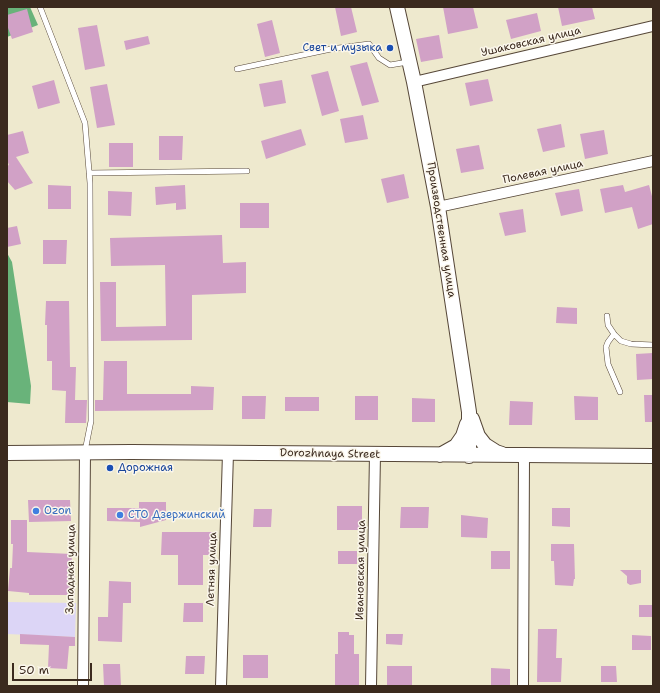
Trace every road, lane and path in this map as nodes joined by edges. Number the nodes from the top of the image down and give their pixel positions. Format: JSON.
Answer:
{"nodes":[{"id":1,"x":40,"y":7,"type":"edge"},
{"id":2,"x":397,"y":7,"type":"edge"},
{"id":3,"x":653,"y":26,"type":"edge"},
{"id":4,"x":410,"y":62,"type":"junction"},
{"id":5,"x":237,"y":69,"type":"dead end"},
{"id":6,"x":414,"y":82,"type":"junction"},
{"id":7,"x":653,"y":161,"type":"edge"},
{"id":8,"x":247,"y":172,"type":"dead end"},
{"id":9,"x":89,"y":173,"type":"junction"},
{"id":10,"x":438,"y":207,"type":"junction"},
{"id":11,"x":607,"y":316,"type":"dead end"},
{"id":12,"x":614,"y":334,"type":"junction"},
{"id":13,"x":653,"y":345,"type":"edge"},
{"id":14,"x":620,"y":392,"type":"dead end"},
{"id":15,"x":469,"y":412,"type":"junction"},
{"id":16,"x":85,"y":452,"type":"junction"},
{"id":17,"x":7,"y":453,"type":"edge"},
{"id":18,"x":228,"y":453,"type":"junction"},
{"id":19,"x":375,"y":454,"type":"junction"},
{"id":20,"x":440,"y":455,"type":"junction"},
{"id":21,"x":469,"y":456,"type":"junction"},
{"id":22,"x":508,"y":456,"type":"junction"},
{"id":23,"x":524,"y":456,"type":"junction"},
{"id":24,"x":653,"y":456,"type":"edge"},
{"id":25,"x":83,"y":686,"type":"edge"},
{"id":26,"x":221,"y":686,"type":"edge"},
{"id":27,"x":371,"y":686,"type":"edge"},
{"id":28,"x":523,"y":686,"type":"edge"}],
"edges":[{"from":1,"to":9,"type":"lane"},
{"from":2,"to":4,"type":"main road","name":"Производственная улица"},
{"from":3,"to":6,"type":"street","name":"Ушаковская улица"},
{"from":4,"to":5,"type":"lane"},
{"from":4,"to":6,"type":"main road","name":"Производственная улица"},
{"from":6,"to":10,"type":"main road","name":"Производственная улица"},
{"from":7,"to":10,"type":"street","name":"Полевая улица"},
{"from":8,"to":9,"type":"lane"},
{"from":9,"to":16,"type":"lane"},
{"from":10,"to":15,"type":"main road","name":"Производственная улица"},
{"from":11,"to":12,"type":"lane"},
{"from":12,"to":13,"type":"lane"},
{"from":12,"to":14,"type":"lane"},
{"from":15,"to":20,"type":"main road"},
{"from":15,"to":21,"type":"main road","name":"Производственная улица"},
{"from":15,"to":22,"type":"main road"},
{"from":16,"to":17,"type":"main road","name":"Dorozhnaya Street"},
{"from":16,"to":18,"type":"main road","name":"Dorozhnaya Street"},
{"from":16,"to":25,"type":"street","name":"Западная улица"},
{"from":18,"to":19,"type":"main road","name":"Dorozhnaya Street"},
{"from":18,"to":26,"type":"street","name":"Летняя улица"},
{"from":19,"to":20,"type":"main road","name":"Dorozhnaya Street"},
{"from":19,"to":27,"type":"street","name":"Ивановская улица"},
{"from":20,"to":21,"type":"main road","name":"Dorozhnaya Street"},
{"from":21,"to":22,"type":"main road","name":"Dorozhnaya Street"},
{"from":22,"to":23,"type":"main road","name":"Dorozhnaya Street"},
{"from":23,"to":24,"type":"main road","name":"Dorozhnaya Street"},
{"from":23,"to":28,"type":"street"}]}
